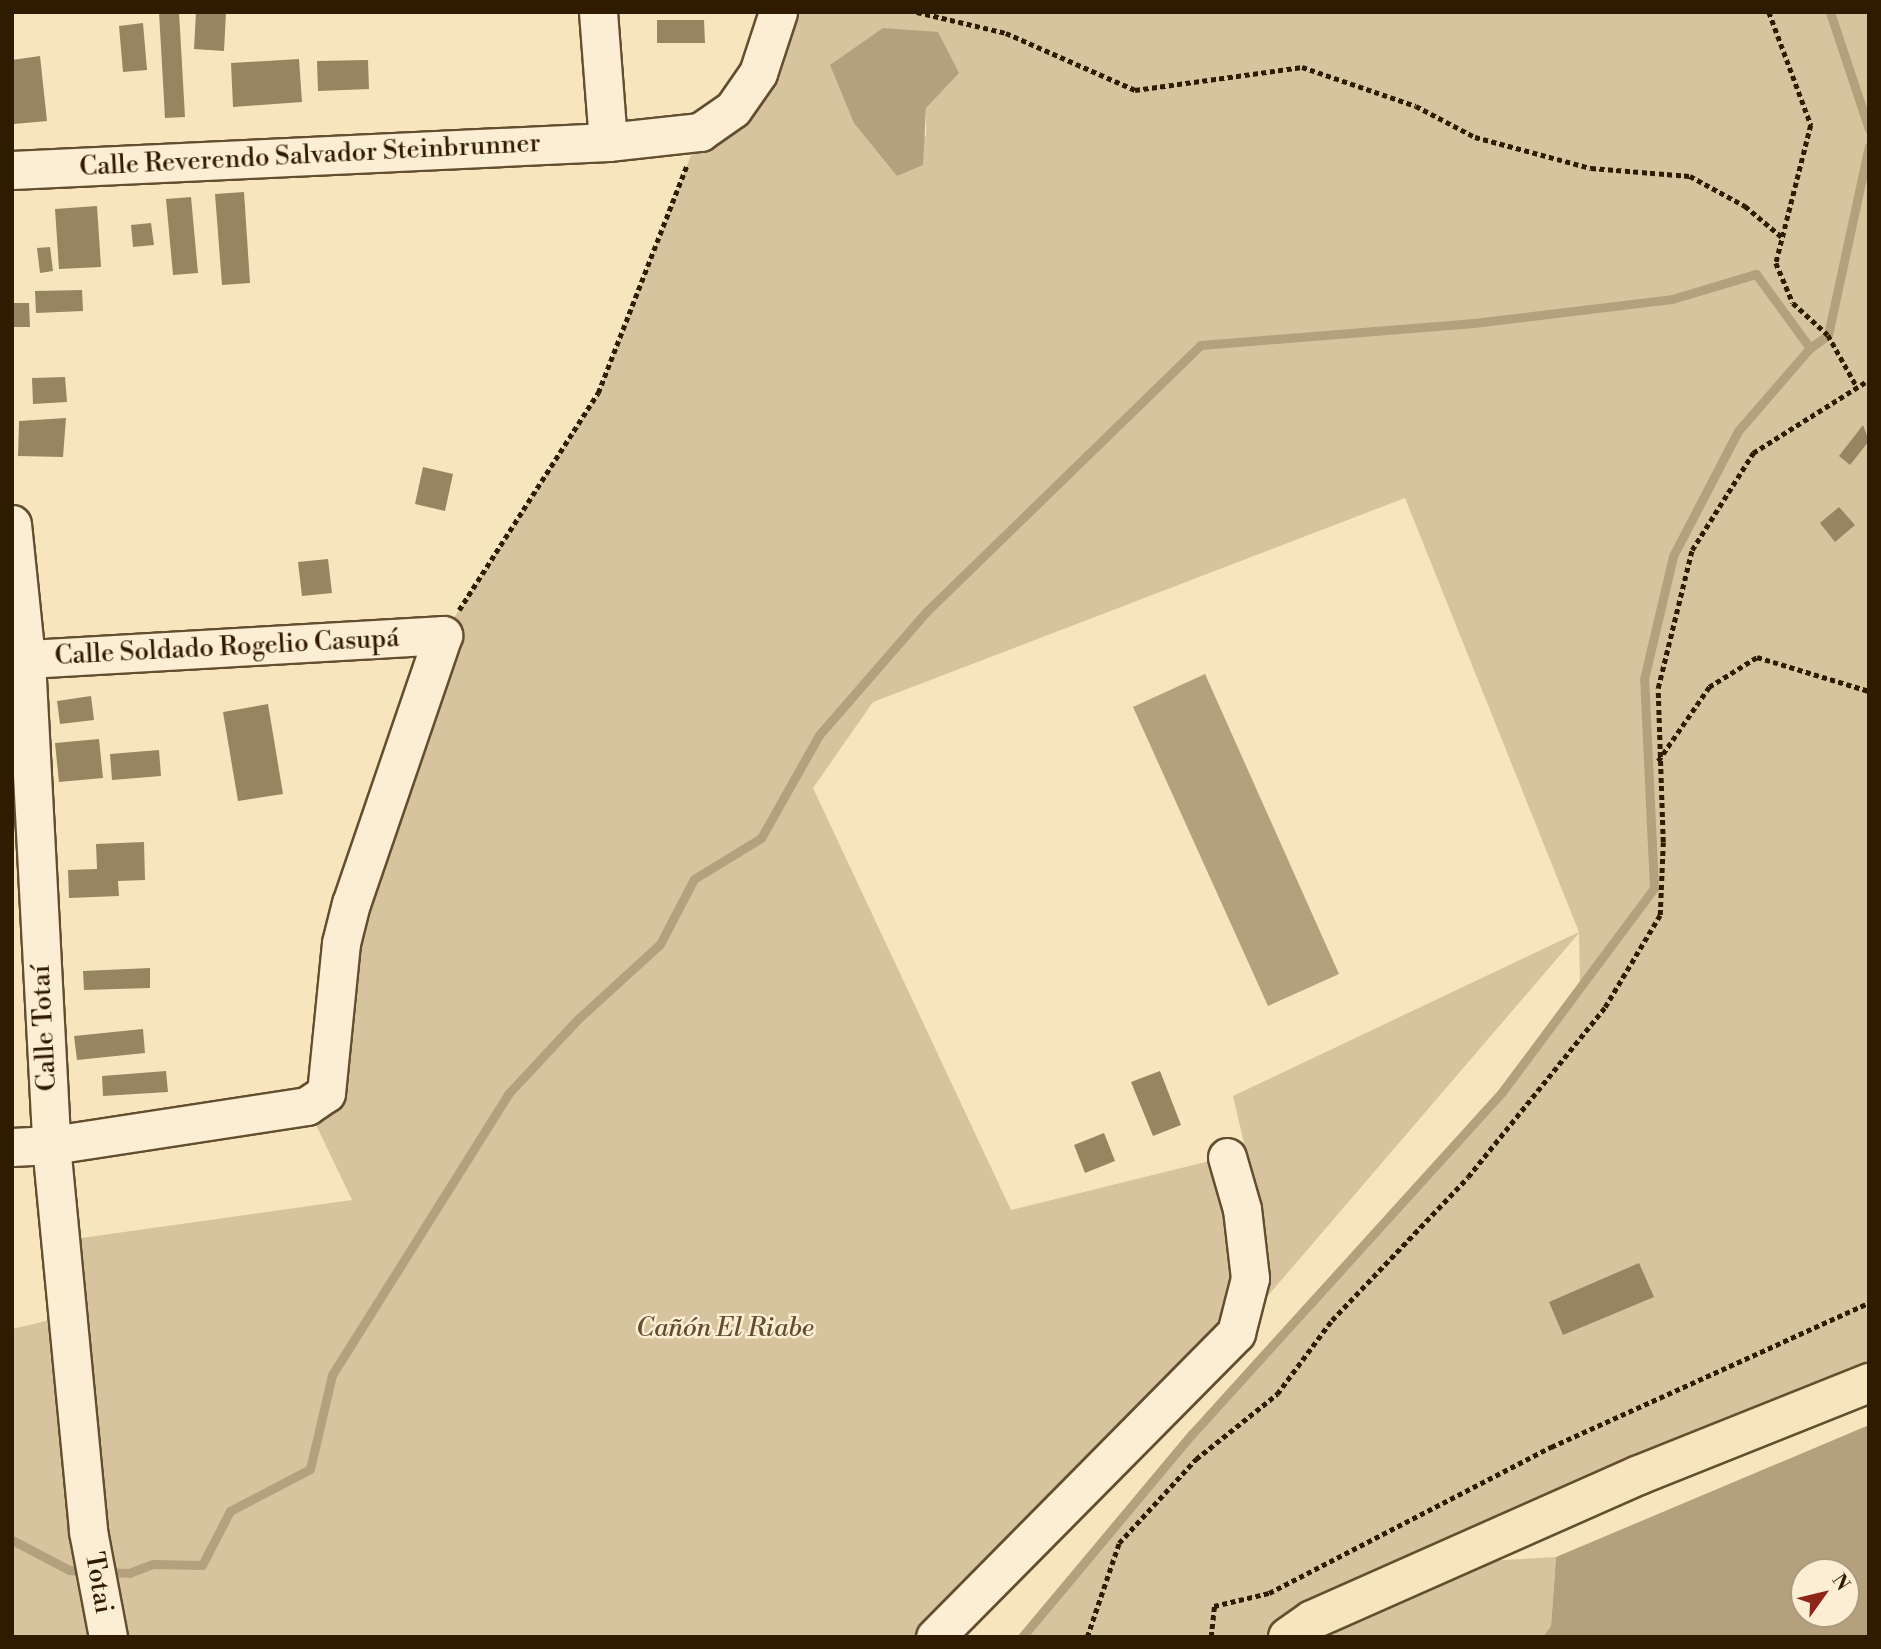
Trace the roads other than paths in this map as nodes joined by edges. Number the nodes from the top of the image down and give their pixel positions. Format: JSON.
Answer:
{"nodes":[{"id":1,"x":598,"y":12,"type":"edge"},
{"id":2,"x":778,"y":12,"type":"edge"},
{"id":3,"x":607,"y":142,"type":"junction"},
{"id":4,"x":12,"y":170,"type":"edge"},
{"id":5,"x":12,"y":524,"type":"edge"},
{"id":6,"x":19,"y":660,"type":"edge"},
{"id":7,"x":51,"y":1145,"type":"junction"},
{"id":8,"x":12,"y":1147,"type":"edge"},
{"id":9,"x":1227,"y":1157,"type":"dead end"},
{"id":10,"x":1869,"y":1383,"type":"edge"},
{"id":11,"x":89,"y":1531,"type":"joint"},
{"id":12,"x":108,"y":1636,"type":"edge"},
{"id":13,"x":935,"y":1637,"type":"edge"},
{"id":14,"x":1288,"y":1637,"type":"edge"}],
"edges":[{"from":1,"to":3,"type":"street"},
{"from":2,"to":3,"type":"street","name":"Calle Reverendo Salvador Steinbrunner"},
{"from":3,"to":4,"type":"street","name":"Calle Reverendo Salvador Steinbrunner"},
{"from":5,"to":6,"type":"street","name":"Calle Totaí"},
{"from":6,"to":7,"type":"street","name":"Calle Totaí"},
{"from":6,"to":7,"type":"street","name":"Calle Soldado Rogelio Casupá"},
{"from":7,"to":8,"type":"street"},
{"from":7,"to":11,"type":"street","name":"Calle Totaí"},
{"from":9,"to":13,"type":"street"},
{"from":10,"to":14,"type":"main road"},
{"from":11,"to":12,"type":"street","name":"Totai"}]}
